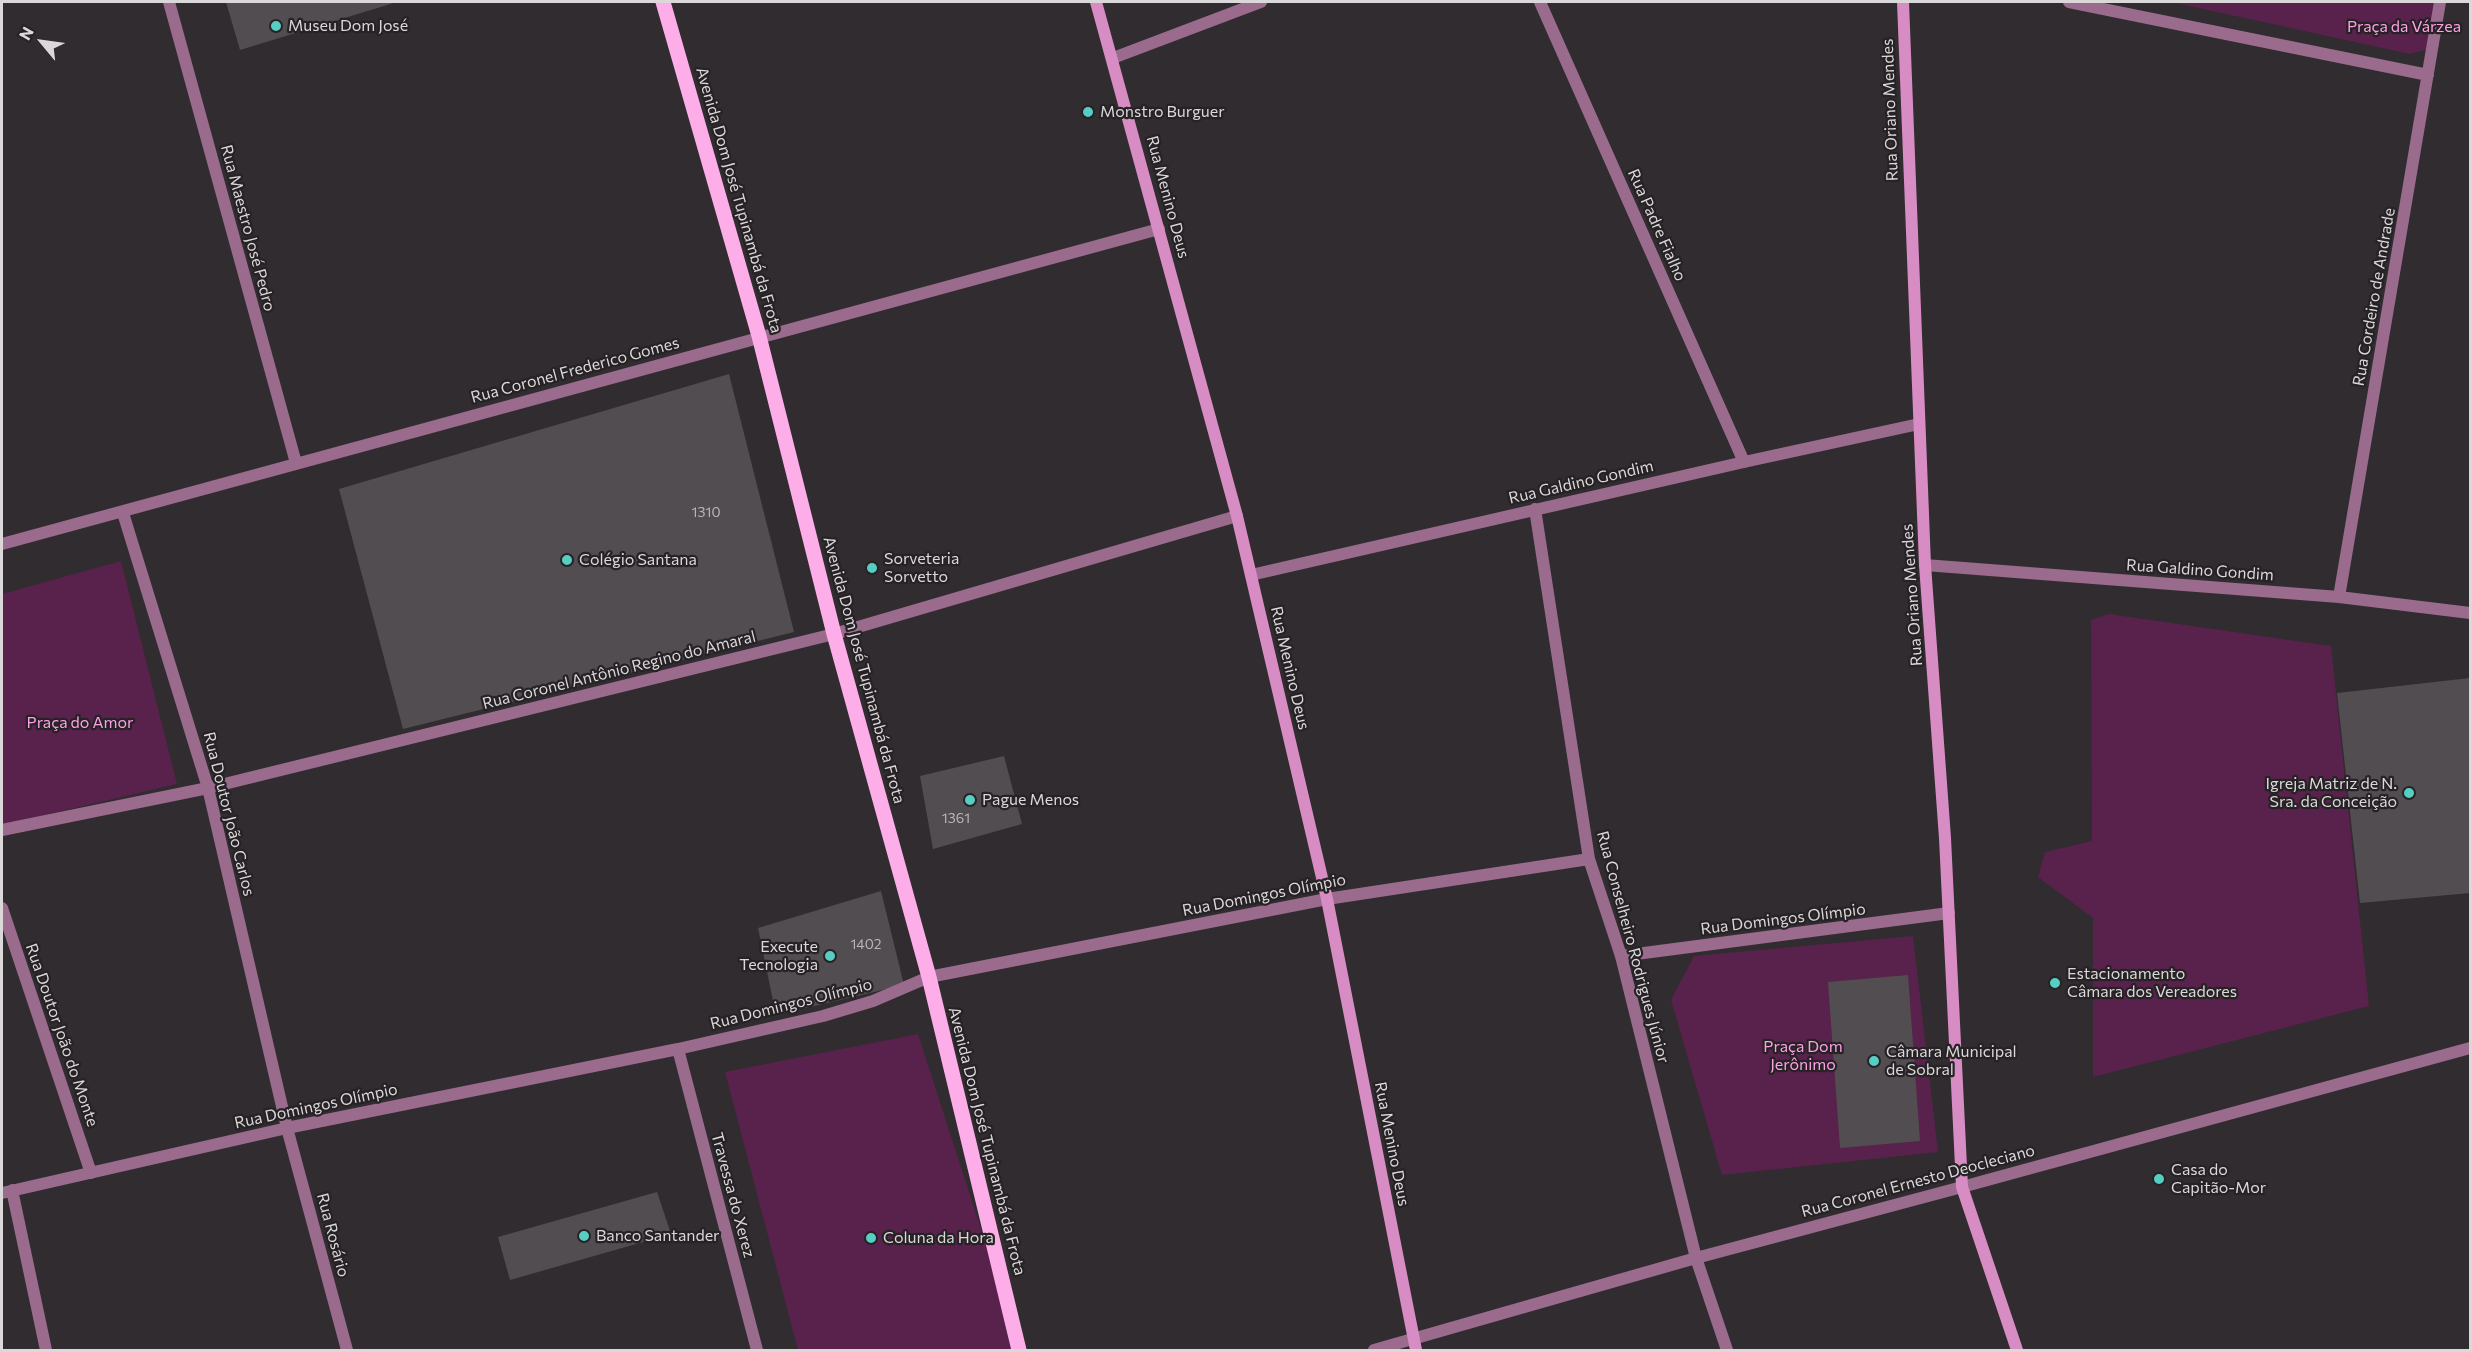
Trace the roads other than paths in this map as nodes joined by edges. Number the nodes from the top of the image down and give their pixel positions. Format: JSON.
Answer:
{"nodes":[{"id":1,"x":169,"y":2,"type":"edge"},
{"id":2,"x":663,"y":2,"type":"edge"},
{"id":3,"x":1096,"y":2,"type":"edge"},
{"id":4,"x":1261,"y":2,"type":"edge"},
{"id":5,"x":1540,"y":2,"type":"edge"},
{"id":6,"x":1903,"y":2,"type":"edge"},
{"id":7,"x":2069,"y":2,"type":"edge"},
{"id":8,"x":2440,"y":2,"type":"edge"},
{"id":9,"x":1113,"y":58,"type":"junction"},
{"id":10,"x":2428,"y":75,"type":"junction"},
{"id":11,"x":1159,"y":229,"type":"junction"},
{"id":12,"x":759,"y":336,"type":"junction"},
{"id":13,"x":1920,"y":424,"type":"junction"},
{"id":14,"x":1744,"y":462,"type":"junction"},
{"id":15,"x":296,"y":463,"type":"junction"},
{"id":16,"x":1535,"y":509,"type":"junction"},
{"id":17,"x":123,"y":513,"type":"junction"},
{"id":18,"x":1237,"y":516,"type":"junction"},
{"id":19,"x":2,"y":544,"type":"edge"},
{"id":20,"x":1926,"y":565,"type":"junction"},
{"id":21,"x":1251,"y":574,"type":"junction"},
{"id":22,"x":2339,"y":597,"type":"junction"},
{"id":23,"x":2470,"y":613,"type":"edge"},
{"id":24,"x":834,"y":634,"type":"junction"},
{"id":25,"x":208,"y":788,"type":"junction"},
{"id":26,"x":2,"y":830,"type":"edge"},
{"id":27,"x":1589,"y":859,"type":"junction"},
{"id":28,"x":1327,"y":899,"type":"junction"},
{"id":29,"x":2,"y":908,"type":"edge"},
{"id":30,"x":1949,"y":913,"type":"junction"},
{"id":31,"x":1621,"y":956,"type":"junction"},
{"id":32,"x":928,"y":977,"type":"junction"},
{"id":33,"x":2470,"y":1048,"type":"edge"},
{"id":34,"x":678,"y":1049,"type":"junction"},
{"id":35,"x":287,"y":1128,"type":"junction"},
{"id":36,"x":91,"y":1173,"type":"junction"},
{"id":37,"x":1962,"y":1187,"type":"junction"},
{"id":38,"x":7,"y":1192,"type":"edge"},
{"id":39,"x":1696,"y":1258,"type":"junction"},
{"id":40,"x":1415,"y":1346,"type":"edge"},
{"id":41,"x":46,"y":1350,"type":"edge"},
{"id":42,"x":347,"y":1350,"type":"edge"},
{"id":43,"x":757,"y":1350,"type":"edge"},
{"id":44,"x":1019,"y":1350,"type":"edge"},
{"id":45,"x":1374,"y":1350,"type":"edge"},
{"id":46,"x":1727,"y":1350,"type":"edge"},
{"id":47,"x":2017,"y":1350,"type":"edge"}],
"edges":[{"from":1,"to":15,"type":"street","name":"Rua Maestro José Pedro"},
{"from":2,"to":12,"type":"main road","name":"Avenida Dom José Tupinambá da Frota"},
{"from":3,"to":9,"type":"main road","name":"Rua Menino Deus"},
{"from":4,"to":9,"type":"street"},
{"from":5,"to":14,"type":"street","name":"Rua Padre Fialho"},
{"from":6,"to":13,"type":"main road","name":"Rua Oriano Mendes"},
{"from":7,"to":10,"type":"street"},
{"from":8,"to":10,"type":"street","name":"Rua Cordeiro de Andrade"},
{"from":9,"to":11,"type":"main road","name":"Rua Menino Deus"},
{"from":10,"to":22,"type":"street","name":"Rua Cordeiro de Andrade"},
{"from":11,"to":12,"type":"street","name":"Rua Coronel Frederico Gomes"},
{"from":11,"to":18,"type":"main road","name":"Rua Menino Deus"},
{"from":12,"to":15,"type":"street","name":"Rua Coronel Frederico Gomes"},
{"from":12,"to":24,"type":"main road","name":"Avenida Dom José Tupinambá da Frota"},
{"from":13,"to":14,"type":"street","name":"Rua Galdino Gondim"},
{"from":13,"to":20,"type":"main road","name":"Rua Oriano Mendes"},
{"from":14,"to":16,"type":"street","name":"Rua Galdino Gondim"},
{"from":15,"to":17,"type":"street","name":"Rua Coronel Frederico Gomes"},
{"from":16,"to":21,"type":"street","name":"Rua Galdino Gondim"},
{"from":16,"to":27,"type":"street","name":"Rua Conselheiro Rodrigues Júnior"},
{"from":17,"to":19,"type":"street","name":"Rua Coronel Frederico Gomes"},
{"from":17,"to":25,"type":"street","name":"Rua Doutor João Carlos"},
{"from":18,"to":21,"type":"main road","name":"Rua Menino Deus"},
{"from":18,"to":24,"type":"street","name":"Rua Coronel Antônio Regino do Amaral"},
{"from":20,"to":22,"type":"street","name":"Rua Galdino Gondim"},
{"from":20,"to":30,"type":"main road","name":"Rua Oriano Mendes"},
{"from":21,"to":28,"type":"main road","name":"Rua Menino Deus"},
{"from":22,"to":23,"type":"street","name":"Rua Galdino Gondim"},
{"from":24,"to":25,"type":"street","name":"Rua Coronel Antônio Regino do Amaral"},
{"from":24,"to":32,"type":"main road","name":"Avenida Dom José Tupinambá da Frota"},
{"from":25,"to":26,"type":"street","name":"Rua Coronel Antônio Regino do Amaral"},
{"from":25,"to":35,"type":"street","name":"Rua Doutor João Carlos"},
{"from":27,"to":28,"type":"street","name":"Rua Domingos Olímpio"},
{"from":27,"to":31,"type":"street","name":"Rua Conselheiro Rodrigues Júnior"},
{"from":28,"to":32,"type":"street","name":"Rua Domingos Olímpio"},
{"from":28,"to":40,"type":"main road","name":"Rua Menino Deus"},
{"from":29,"to":36,"type":"street","name":"Rua Doutor João do Monte"},
{"from":30,"to":31,"type":"street","name":"Rua Domingos Olímpio"},
{"from":30,"to":37,"type":"main road","name":"Rua Oriano Mendes"},
{"from":31,"to":39,"type":"street","name":"Rua Conselheiro Rodrigues Júnior"},
{"from":32,"to":34,"type":"street","name":"Rua Domingos Olímpio"},
{"from":32,"to":44,"type":"main road","name":"Avenida Dom José Tupinambá da Frota"},
{"from":33,"to":37,"type":"street","name":"Rua Coronel Ernesto Deocleciano"},
{"from":34,"to":35,"type":"street","name":"Rua Domingos Olímpio"},
{"from":34,"to":43,"type":"street","name":"Travessa do Xerez"},
{"from":35,"to":36,"type":"street","name":"Rua Domingos Olímpio"},
{"from":35,"to":42,"type":"street","name":"Rua Rosário"},
{"from":36,"to":38,"type":"street","name":"Rua Domingos Olímpio"},
{"from":37,"to":39,"type":"street","name":"Rua Coronel Ernesto Deocleciano"},
{"from":37,"to":47,"type":"main road","name":"Rua Oriano Mendes"},
{"from":38,"to":41,"type":"street"},
{"from":39,"to":40,"type":"street","name":"Rua Coronel Ernesto Deocleciano"},
{"from":39,"to":46,"type":"street","name":"Rua Conselheiro Rodrigues Júnior"},
{"from":40,"to":45,"type":"street","name":"Rua Coronel Ernesto Deocleciano"}]}
